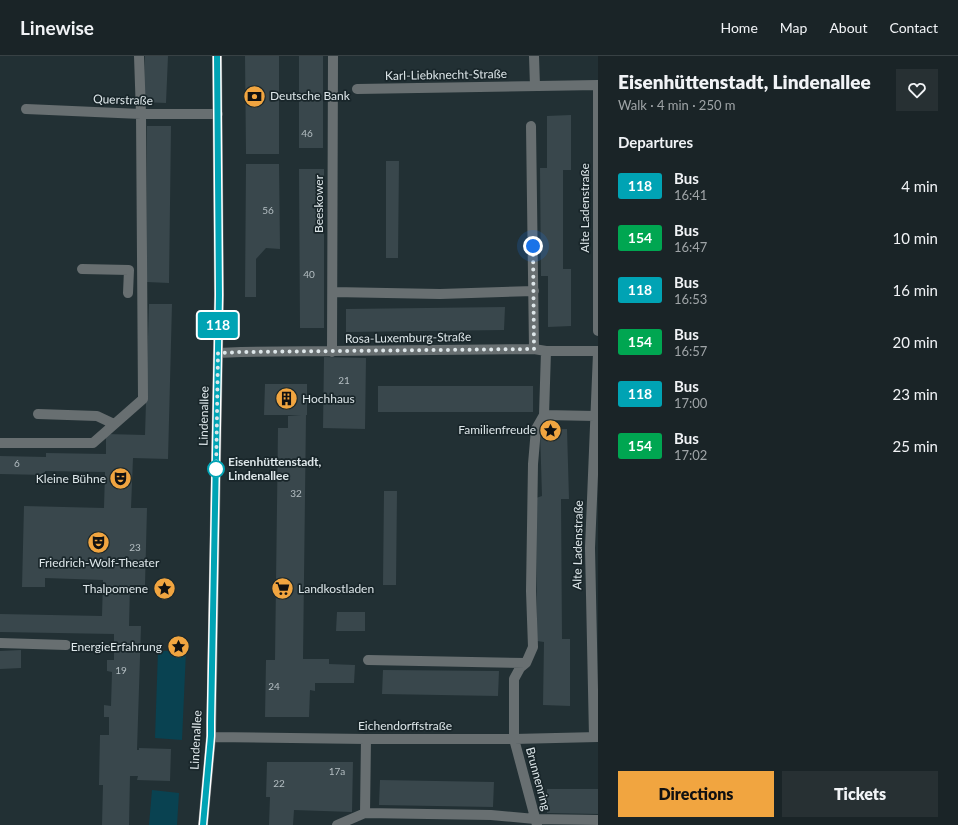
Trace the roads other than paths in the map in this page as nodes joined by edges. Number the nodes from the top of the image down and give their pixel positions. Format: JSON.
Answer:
{"nodes":[{"id":1,"x":139,"y":56,"type":"edge"},
{"id":2,"x":217,"y":56,"type":"edge"},
{"id":3,"x":333,"y":56,"type":"edge"},
{"id":4,"x":534,"y":56,"type":"edge"},
{"id":5,"x":598,"y":85,"type":"edge"},
{"id":6,"x":535,"y":86,"type":"junction"},
{"id":7,"x":357,"y":89,"type":"dead end"},
{"id":8,"x":26,"y":109,"type":"dead end"},
{"id":9,"x":141,"y":114,"type":"junction"},
{"id":10,"x":218,"y":114,"type":"junction"},
{"id":11,"x":531,"y":126,"type":"dead end"},
{"id":12,"x":598,"y":143,"type":"edge"},
{"id":13,"x":82,"y":269,"type":"dead end"},
{"id":14,"x":598,"y":288,"type":"edge"},
{"id":15,"x":534,"y":291,"type":"junction"},
{"id":16,"x":333,"y":292,"type":"junction"},
{"id":17,"x":128,"y":293,"type":"dead end"},
{"id":18,"x":598,"y":331,"type":"edge"},
{"id":19,"x":534,"y":349,"type":"junction"},
{"id":20,"x":546,"y":350,"type":"junction"},
{"id":21,"x":332,"y":352,"type":"junction"},
{"id":22,"x":598,"y":352,"type":"edge"},
{"id":23,"x":218,"y":353,"type":"junction"},
{"id":24,"x":38,"y":414,"type":"dead end"},
{"id":25,"x":544,"y":415,"type":"junction"},
{"id":26,"x":595,"y":416,"type":"junction"},
{"id":27,"x":114,"y":424,"type":"junction"},
{"id":28,"x":0,"y":443,"type":"edge"},
{"id":29,"x":0,"y":643,"type":"edge"},
{"id":30,"x":66,"y":645,"type":"dead end"},
{"id":31,"x":368,"y":660,"type":"dead end"},
{"id":32,"x":526,"y":663,"type":"junction"},
{"id":33,"x":211,"y":736,"type":"junction"},
{"id":34,"x":596,"y":737,"type":"edge"},
{"id":35,"x":366,"y":739,"type":"junction"},
{"id":36,"x":514,"y":739,"type":"junction"},
{"id":37,"x":365,"y":813,"type":"junction"},
{"id":38,"x":598,"y":820,"type":"edge"},
{"id":39,"x":536,"y":822,"type":"edge"},
{"id":40,"x":203,"y":825,"type":"edge"},
{"id":41,"x":337,"y":825,"type":"edge"}],
"edges":[{"from":1,"to":9,"type":"street"},
{"from":2,"to":10,"type":"street","name":"Lindenallee"},
{"from":3,"to":16,"type":"street","name":"Beeskower"},
{"from":4,"to":6,"type":"street"},
{"from":5,"to":6,"type":"street","name":"Karl-Liebknecht-Straße"},
{"from":5,"to":12,"type":"street","name":"Alte Ladenstraße"},
{"from":6,"to":7,"type":"street","name":"Karl-Liebknecht-Straße"},
{"from":8,"to":9,"type":"street","name":"Querstraße"},
{"from":9,"to":10,"type":"street","name":"Querstraße"},
{"from":9,"to":27,"type":"street"},
{"from":10,"to":23,"type":"street","name":"Lindenallee"},
{"from":11,"to":15,"type":"street"},
{"from":12,"to":14,"type":"street","name":"Alte Ladenstraße"},
{"from":13,"to":17,"type":"street"},
{"from":14,"to":18,"type":"street","name":"Alte Ladenstraße"},
{"from":15,"to":16,"type":"street"},
{"from":15,"to":19,"type":"street"},
{"from":16,"to":21,"type":"street","name":"Beeskower"},
{"from":19,"to":20,"type":"street","name":"Rosa-Luxemburg-Straße"},
{"from":19,"to":21,"type":"street","name":"Rosa-Luxemburg-Straße"},
{"from":20,"to":22,"type":"street","name":"Rosa-Luxemburg-Straße"},
{"from":20,"to":25,"type":"street"},
{"from":21,"to":23,"type":"street","name":"Rosa-Luxemburg-Straße"},
{"from":22,"to":26,"type":"street","name":"Alte Ladenstraße"},
{"from":23,"to":33,"type":"street","name":"Lindenallee"},
{"from":24,"to":27,"type":"street"},
{"from":25,"to":26,"type":"street"},
{"from":25,"to":32,"type":"street","name":"Brunnenring"},
{"from":26,"to":34,"type":"street","name":"Alte Ladenstraße"},
{"from":27,"to":28,"type":"street"},
{"from":29,"to":30,"type":"street"},
{"from":31,"to":32,"type":"street"},
{"from":32,"to":36,"type":"street","name":"Brunnenring"},
{"from":33,"to":35,"type":"street","name":"Eichendorffstraße"},
{"from":33,"to":40,"type":"street","name":"Lindenallee"},
{"from":34,"to":36,"type":"street","name":"Eichendorffstraße"},
{"from":35,"to":36,"type":"street","name":"Eichendorffstraße"},
{"from":35,"to":37,"type":"street"},
{"from":36,"to":39,"type":"street","name":"Brunnenring"},
{"from":37,"to":39,"type":"street"},
{"from":37,"to":41,"type":"street"},
{"from":38,"to":39,"type":"street"}]}
